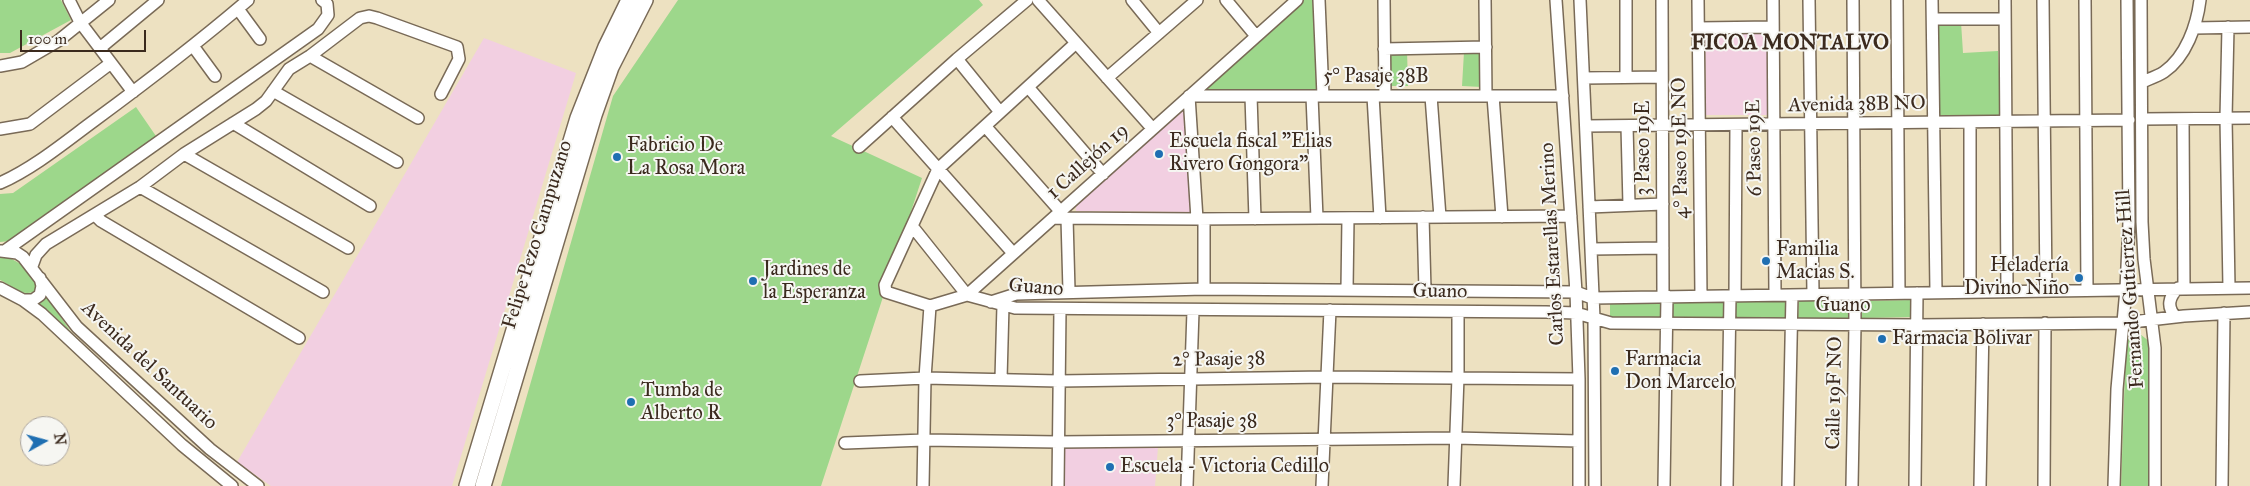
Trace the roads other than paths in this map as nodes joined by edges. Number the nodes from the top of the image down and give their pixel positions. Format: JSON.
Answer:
{"nodes":[{"id":1,"x":70,"y":0,"type":"edge"},
{"id":2,"x":109,"y":0,"type":"edge"},
{"id":3,"x":158,"y":0,"type":"edge"},
{"id":4,"x":248,"y":0,"type":"edge"},
{"id":5,"x":322,"y":0,"type":"edge"},
{"id":6,"x":629,"y":0,"type":"edge"},
{"id":7,"x":645,"y":0,"type":"edge"},
{"id":8,"x":1027,"y":0,"type":"edge"},
{"id":9,"x":1038,"y":0,"type":"edge"},
{"id":10,"x":1132,"y":0,"type":"edge"},
{"id":11,"x":1197,"y":0,"type":"edge"},
{"id":12,"x":1226,"y":0,"type":"edge"},
{"id":13,"x":1297,"y":0,"type":"edge"},
{"id":14,"x":1319,"y":0,"type":"edge"},
{"id":15,"x":1384,"y":0,"type":"edge"},
{"id":16,"x":1485,"y":0,"type":"edge"},
{"id":17,"x":1556,"y":0,"type":"edge"},
{"id":18,"x":1580,"y":0,"type":"edge"},
{"id":19,"x":1626,"y":0,"type":"edge"},
{"id":20,"x":1662,"y":0,"type":"edge"},
{"id":21,"x":1698,"y":0,"type":"edge"},
{"id":22,"x":1773,"y":0,"type":"edge"},
{"id":23,"x":1809,"y":0,"type":"edge"},
{"id":24,"x":1853,"y":0,"type":"edge"},
{"id":25,"x":1897,"y":0,"type":"edge"},
{"id":26,"x":1932,"y":0,"type":"edge"},
{"id":27,"x":2005,"y":0,"type":"edge"},
{"id":28,"x":2043,"y":0,"type":"edge"},
{"id":29,"x":2085,"y":0,"type":"edge"},
{"id":30,"x":2127,"y":0,"type":"edge"},
{"id":31,"x":2141,"y":0,"type":"edge"},
{"id":32,"x":2200,"y":0,"type":"edge"},
{"id":33,"x":238,"y":9,"type":"junction"},
{"id":34,"x":2005,"y":19,"type":"junction"},
{"id":35,"x":1933,"y":20,"type":"junction"},
{"id":36,"x":80,"y":22,"type":"junction"},
{"id":37,"x":1773,"y":27,"type":"junction"},
{"id":38,"x":2250,"y":27,"type":"edge"},
{"id":39,"x":1699,"y":28,"type":"junction"},
{"id":40,"x":2194,"y":28,"type":"junction"},
{"id":41,"x":2228,"y":28,"type":"junction"},
{"id":42,"x":1159,"y":33,"type":"junction"},
{"id":43,"x":1256,"y":36,"type":"junction"},
{"id":44,"x":260,"y":40,"type":"dead end"},
{"id":45,"x":1076,"y":43,"type":"junction"},
{"id":46,"x":194,"y":46,"type":"junction"},
{"id":47,"x":1486,"y":47,"type":"junction"},
{"id":48,"x":100,"y":48,"type":"junction"},
{"id":49,"x":1384,"y":49,"type":"junction"},
{"id":50,"x":310,"y":56,"type":"junction"},
{"id":51,"x":957,"y":60,"type":"junction"},
{"id":52,"x":111,"y":63,"type":"junction"},
{"id":53,"x":0,"y":66,"type":"edge"},
{"id":54,"x":215,"y":76,"type":"dead end"},
{"id":55,"x":1626,"y":77,"type":"junction"},
{"id":56,"x":1662,"y":77,"type":"junction"},
{"id":57,"x":1107,"y":78,"type":"junction"},
{"id":58,"x":1584,"y":78,"type":"junction"},
{"id":59,"x":2142,"y":82,"type":"junction"},
{"id":60,"x":1028,"y":87,"type":"junction"},
{"id":61,"x":273,"y":91,"type":"junction"},
{"id":62,"x":133,"y":92,"type":"junction"},
{"id":63,"x":441,"y":94,"type":"dead end"},
{"id":64,"x":1189,"y":96,"type":"junction"},
{"id":65,"x":1252,"y":96,"type":"junction"},
{"id":66,"x":1317,"y":96,"type":"junction"},
{"id":67,"x":1379,"y":96,"type":"junction"},
{"id":68,"x":1431,"y":96,"type":"junction"},
{"id":69,"x":1489,"y":96,"type":"junction"},
{"id":70,"x":1563,"y":96,"type":"junction"},
{"id":71,"x":1000,"y":112,"type":"junction"},
{"id":72,"x":892,"y":117,"type":"junction"},
{"id":73,"x":418,"y":118,"type":"dead end"},
{"id":74,"x":2226,"y":118,"type":"junction"},
{"id":75,"x":2250,"y":118,"type":"edge"},
{"id":76,"x":2143,"y":119,"type":"junction"},
{"id":77,"x":2183,"y":119,"type":"junction"},
{"id":78,"x":2129,"y":120,"type":"junction"},
{"id":79,"x":2043,"y":121,"type":"junction"},
{"id":80,"x":2086,"y":121,"type":"junction"},
{"id":81,"x":1970,"y":122,"type":"junction"},
{"id":82,"x":2006,"y":122,"type":"junction"},
{"id":83,"x":233,"y":123,"type":"junction"},
{"id":84,"x":1898,"y":123,"type":"junction"},
{"id":85,"x":1934,"y":123,"type":"junction"},
{"id":86,"x":1774,"y":124,"type":"junction"},
{"id":87,"x":1811,"y":124,"type":"junction"},
{"id":88,"x":1854,"y":124,"type":"junction"},
{"id":89,"x":1700,"y":125,"type":"junction"},
{"id":90,"x":1736,"y":125,"type":"junction"},
{"id":91,"x":985,"y":126,"type":"junction"},
{"id":92,"x":1586,"y":126,"type":"junction"},
{"id":93,"x":1628,"y":126,"type":"junction"},
{"id":94,"x":1663,"y":126,"type":"junction"},
{"id":95,"x":1152,"y":128,"type":"junction"},
{"id":96,"x":0,"y":129,"type":"edge"},
{"id":97,"x":859,"y":148,"type":"dead end"},
{"id":98,"x":184,"y":154,"type":"junction"},
{"id":99,"x":397,"y":162,"type":"dead end"},
{"id":100,"x":938,"y":169,"type":"junction"},
{"id":101,"x":1103,"y":174,"type":"junction"},
{"id":102,"x":0,"y":183,"type":"edge"},
{"id":103,"x":140,"y":187,"type":"junction"},
{"id":104,"x":1663,"y":204,"type":"junction"},
{"id":105,"x":1629,"y":205,"type":"junction"},
{"id":106,"x":370,"y":206,"type":"dead end"},
{"id":107,"x":1589,"y":207,"type":"junction"},
{"id":108,"x":95,"y":215,"type":"junction"},
{"id":109,"x":1061,"y":216,"type":"junction"},
{"id":110,"x":1571,"y":216,"type":"junction"},
{"id":111,"x":1440,"y":217,"type":"junction"},
{"id":112,"x":1502,"y":217,"type":"junction"},
{"id":113,"x":1317,"y":218,"type":"junction"},
{"id":114,"x":1348,"y":218,"type":"junction"},
{"id":115,"x":1380,"y":218,"type":"junction"},
{"id":116,"x":1423,"y":218,"type":"junction"},
{"id":117,"x":1200,"y":219,"type":"junction"},
{"id":118,"x":1255,"y":219,"type":"junction"},
{"id":119,"x":912,"y":226,"type":"junction"},
{"id":120,"x":348,"y":248,"type":"dead end"},
{"id":121,"x":1663,"y":248,"type":"junction"},
{"id":122,"x":3,"y":250,"type":"edge"},
{"id":123,"x":1591,"y":250,"type":"junction"},
{"id":124,"x":1013,"y":253,"type":"junction"},
{"id":125,"x":32,"y":266,"type":"junction"},
{"id":126,"x":40,"y":276,"type":"junction"},
{"id":127,"x":0,"y":288,"type":"edge"},
{"id":128,"x":2126,"y":288,"type":"junction"},
{"id":129,"x":2147,"y":288,"type":"junction"},
{"id":130,"x":2181,"y":288,"type":"junction"},
{"id":131,"x":2229,"y":288,"type":"junction"},
{"id":132,"x":2250,"y":288,"type":"edge"},
{"id":133,"x":1204,"y":289,"type":"junction"},
{"id":134,"x":1347,"y":289,"type":"junction"},
{"id":135,"x":2046,"y":289,"type":"junction"},
{"id":136,"x":2087,"y":289,"type":"junction"},
{"id":137,"x":1425,"y":290,"type":"junction"},
{"id":138,"x":2008,"y":290,"type":"junction"},
{"id":139,"x":1069,"y":291,"type":"junction"},
{"id":140,"x":1970,"y":291,"type":"junction"},
{"id":141,"x":323,"y":292,"type":"dead end"},
{"id":142,"x":1576,"y":292,"type":"junction"},
{"id":143,"x":1936,"y":292,"type":"junction"},
{"id":144,"x":1899,"y":293,"type":"junction"},
{"id":145,"x":1917,"y":293,"type":"junction"},
{"id":146,"x":1813,"y":294,"type":"junction"},
{"id":147,"x":1855,"y":294,"type":"junction"},
{"id":148,"x":967,"y":295,"type":"junction"},
{"id":149,"x":1775,"y":295,"type":"junction"},
{"id":150,"x":1792,"y":295,"type":"junction"},
{"id":151,"x":1665,"y":296,"type":"junction"},
{"id":152,"x":1702,"y":296,"type":"junction"},
{"id":153,"x":1733,"y":296,"type":"junction"},
{"id":154,"x":1592,"y":298,"type":"junction"},
{"id":155,"x":23,"y":300,"type":"junction"},
{"id":156,"x":990,"y":303,"type":"junction"},
{"id":157,"x":1002,"y":305,"type":"junction"},
{"id":158,"x":930,"y":306,"type":"junction"},
{"id":159,"x":1060,"y":309,"type":"junction"},
{"id":160,"x":1330,"y":310,"type":"junction"},
{"id":161,"x":1192,"y":311,"type":"junction"},
{"id":162,"x":1458,"y":312,"type":"junction"},
{"id":163,"x":2250,"y":312,"type":"edge"},
{"id":164,"x":1576,"y":313,"type":"junction"},
{"id":165,"x":2224,"y":313,"type":"junction"},
{"id":166,"x":2176,"y":317,"type":"junction"},
{"id":167,"x":1594,"y":318,"type":"junction"},
{"id":168,"x":2152,"y":321,"type":"junction"},
{"id":169,"x":2045,"y":323,"type":"junction"},
{"id":170,"x":2123,"y":323,"type":"junction"},
{"id":171,"x":1667,"y":324,"type":"junction"},
{"id":172,"x":1731,"y":324,"type":"junction"},
{"id":173,"x":1792,"y":324,"type":"junction"},
{"id":174,"x":1983,"y":324,"type":"junction"},
{"id":175,"x":1855,"y":325,"type":"junction"},
{"id":176,"x":1918,"y":325,"type":"junction"},
{"id":177,"x":299,"y":338,"type":"dead end"},
{"id":178,"x":1326,"y":377,"type":"junction"},
{"id":179,"x":1458,"y":377,"type":"junction"},
{"id":180,"x":926,"y":378,"type":"junction"},
{"id":181,"x":1001,"y":379,"type":"junction"},
{"id":182,"x":1579,"y":379,"type":"junction"},
{"id":183,"x":1191,"y":380,"type":"junction"},
{"id":184,"x":860,"y":381,"type":"dead end"},
{"id":185,"x":1058,"y":381,"type":"junction"},
{"id":186,"x":1455,"y":438,"type":"junction"},
{"id":187,"x":924,"y":440,"type":"junction"},
{"id":188,"x":1189,"y":440,"type":"junction"},
{"id":189,"x":1324,"y":440,"type":"junction"},
{"id":190,"x":1579,"y":441,"type":"junction"},
{"id":191,"x":1058,"y":442,"type":"junction"},
{"id":192,"x":845,"y":443,"type":"dead end"},
{"id":193,"x":232,"y":486,"type":"edge"},
{"id":194,"x":258,"y":486,"type":"edge"},
{"id":195,"x":467,"y":486,"type":"edge"},
{"id":196,"x":483,"y":486,"type":"edge"},
{"id":197,"x":923,"y":486,"type":"edge"},
{"id":198,"x":1058,"y":486,"type":"edge"},
{"id":199,"x":1187,"y":486,"type":"edge"},
{"id":200,"x":1322,"y":486,"type":"edge"},
{"id":201,"x":1454,"y":486,"type":"edge"},
{"id":202,"x":1579,"y":486,"type":"edge"},
{"id":203,"x":1595,"y":486,"type":"edge"},
{"id":204,"x":1664,"y":486,"type":"edge"},
{"id":205,"x":1727,"y":486,"type":"edge"},
{"id":206,"x":1788,"y":486,"type":"edge"},
{"id":207,"x":1852,"y":486,"type":"edge"},
{"id":208,"x":1916,"y":486,"type":"edge"},
{"id":209,"x":1980,"y":486,"type":"edge"},
{"id":210,"x":2044,"y":486,"type":"edge"},
{"id":211,"x":2114,"y":486,"type":"edge"},
{"id":212,"x":2155,"y":486,"type":"edge"},
{"id":213,"x":2222,"y":486,"type":"edge"}],
"edges":[{"from":1,"to":36,"type":"street"},
{"from":2,"to":36,"type":"street"},
{"from":3,"to":48,"type":"street"},
{"from":4,"to":33,"type":"street"},
{"from":5,"to":122,"type":"street"},
{"from":6,"to":195,"type":"main road","name":"Felipe Pezo Campuzano"},
{"from":7,"to":196,"type":"main road","name":"Felipe Pezo Campuzano"},
{"from":8,"to":51,"type":"street"},
{"from":9,"to":45,"type":"street"},
{"from":10,"to":42,"type":"street"},
{"from":11,"to":42,"type":"street"},
{"from":12,"to":43,"type":"street"},
{"from":13,"to":43,"type":"street","name":"1 Callejón 19"},
{"from":14,"to":66,"type":"street"},
{"from":15,"to":49,"type":"street"},
{"from":16,"to":47,"type":"street"},
{"from":17,"to":70,"type":"street","name":"Carlos Estarellas Merino"},
{"from":18,"to":58,"type":"street","name":"Carlos Estarellas Merino"},
{"from":19,"to":55,"type":"street"},
{"from":20,"to":56,"type":"street","name":"3 Paseo 19E"},
{"from":21,"to":39,"type":"street","name":"4° Paseo 19E NO"},
{"from":22,"to":37,"type":"street","name":"6 Paseo 19E"},
{"from":23,"to":87,"type":"street"},
{"from":24,"to":88,"type":"street","name":"Calle 19F NO"},
{"from":25,"to":84,"type":"street"},
{"from":26,"to":35,"type":"street"},
{"from":27,"to":34,"type":"street"},
{"from":28,"to":79,"type":"street"},
{"from":29,"to":80,"type":"street"},
{"from":30,"to":78,"type":"street","name":"Fernando Gutierrez Hill"},
{"from":31,"to":59,"type":"street","name":"Fernando Gutierrez Hill"},
{"from":32,"to":40,"type":"street"},
{"from":33,"to":44,"type":"street"},
{"from":33,"to":46,"type":"street"},
{"from":34,"to":35,"type":"street"},
{"from":34,"to":82,"type":"street"},
{"from":35,"to":85,"type":"street"},
{"from":36,"to":48,"type":"street"},
{"from":36,"to":53,"type":"street"},
{"from":37,"to":39,"type":"street"},
{"from":37,"to":86,"type":"street","name":"6 Paseo 19E"},
{"from":38,"to":41,"type":"street"},
{"from":39,"to":89,"type":"street","name":"4° Paseo 19E NO"},
{"from":40,"to":41,"type":"street"},
{"from":40,"to":59,"type":"street"},
{"from":41,"to":74,"type":"street"},
{"from":42,"to":57,"type":"street"},
{"from":43,"to":64,"type":"street","name":"1 Callejón 19"},
{"from":45,"to":57,"type":"street"},
{"from":45,"to":60,"type":"street"},
{"from":46,"to":54,"type":"street"},
{"from":46,"to":62,"type":"street"},
{"from":47,"to":49,"type":"street"},
{"from":47,"to":69,"type":"street"},
{"from":48,"to":52,"type":"street"},
{"from":49,"to":67,"type":"street"},
{"from":50,"to":61,"type":"street"},
{"from":50,"to":63,"type":"street"},
{"from":50,"to":73,"type":"street"},
{"from":51,"to":71,"type":"street"},
{"from":51,"to":72,"type":"street"},
{"from":52,"to":62,"type":"street"},
{"from":52,"to":96,"type":"street"},
{"from":55,"to":56,"type":"street"},
{"from":55,"to":58,"type":"street"},
{"from":56,"to":94,"type":"street","name":"3 Paseo 19E"},
{"from":57,"to":95,"type":"street"},
{"from":58,"to":92,"type":"street","name":"Carlos Estarellas Merino"},
{"from":59,"to":76,"type":"street","name":"Fernando Gutierrez Hill"},
{"from":60,"to":71,"type":"street"},
{"from":60,"to":101,"type":"street"},
{"from":61,"to":83,"type":"street"},
{"from":61,"to":99,"type":"street"},
{"from":62,"to":102,"type":"street"},
{"from":64,"to":65,"type":"street","name":"5° Pasaje 38B"},
{"from":64,"to":95,"type":"street","name":"1 Callejón 19"},
{"from":64,"to":117,"type":"street"},
{"from":65,"to":66,"type":"street","name":"5° Pasaje 38B"},
{"from":65,"to":118,"type":"street"},
{"from":66,"to":67,"type":"street","name":"5° Pasaje 38B"},
{"from":66,"to":113,"type":"street"},
{"from":67,"to":68,"type":"street","name":"5° Pasaje 38B"},
{"from":67,"to":115,"type":"street"},
{"from":68,"to":69,"type":"street","name":"5° Pasaje 38B"},
{"from":68,"to":111,"type":"street"},
{"from":69,"to":70,"type":"street","name":"5° Pasaje 38B"},
{"from":69,"to":112,"type":"street"},
{"from":70,"to":110,"type":"street","name":"Carlos Estarellas Merino"},
{"from":71,"to":91,"type":"street"},
{"from":72,"to":97,"type":"street"},
{"from":72,"to":100,"type":"street"},
{"from":74,"to":75,"type":"street"},
{"from":74,"to":77,"type":"street"},
{"from":74,"to":131,"type":"street"},
{"from":76,"to":77,"type":"street"},
{"from":76,"to":129,"type":"street","name":"Fernando Gutierrez Hill"},
{"from":77,"to":130,"type":"street"},
{"from":78,"to":80,"type":"street","name":"Avenida 38B NO"},
{"from":78,"to":128,"type":"street","name":"Fernando Gutierrez Hill"},
{"from":79,"to":80,"type":"street","name":"Avenida 38B NO"},
{"from":79,"to":82,"type":"street","name":"Avenida 38B NO"},
{"from":79,"to":135,"type":"street"},
{"from":80,"to":136,"type":"street"},
{"from":81,"to":82,"type":"street","name":"Avenida 38B NO"},
{"from":81,"to":85,"type":"street","name":"Avenida 38B NO"},
{"from":81,"to":140,"type":"street"},
{"from":82,"to":138,"type":"street"},
{"from":83,"to":98,"type":"street"},
{"from":83,"to":106,"type":"street"},
{"from":84,"to":85,"type":"street","name":"Avenida 38B NO"},
{"from":84,"to":88,"type":"street","name":"Avenida 38B NO"},
{"from":84,"to":144,"type":"street"},
{"from":85,"to":143,"type":"street"},
{"from":86,"to":87,"type":"street","name":"Avenida 38B NO"},
{"from":86,"to":90,"type":"street","name":"Avenida 38B NO"},
{"from":86,"to":149,"type":"street","name":"6 Paseo 19E"},
{"from":87,"to":88,"type":"street","name":"Avenida 38B NO"},
{"from":87,"to":146,"type":"street"},
{"from":88,"to":147,"type":"street","name":"Calle 19F NO"},
{"from":89,"to":90,"type":"street","name":"Avenida 38B NO"},
{"from":89,"to":94,"type":"street","name":"Avenida 38B NO"},
{"from":89,"to":152,"type":"street","name":"4° Paseo 19E NO"},
{"from":90,"to":153,"type":"street"},
{"from":91,"to":100,"type":"street"},
{"from":91,"to":109,"type":"street"},
{"from":92,"to":93,"type":"street","name":"Avenida 38B NO"},
{"from":92,"to":107,"type":"street","name":"Carlos Estarellas Merino"},
{"from":93,"to":94,"type":"street","name":"Avenida 38B NO"},
{"from":93,"to":105,"type":"street"},
{"from":94,"to":104,"type":"street","name":"3 Paseo 19E"},
{"from":95,"to":101,"type":"street","name":"1 Callejón 19"},
{"from":98,"to":103,"type":"street"},
{"from":98,"to":120,"type":"street"},
{"from":100,"to":119,"type":"street"},
{"from":100,"to":124,"type":"street"},
{"from":101,"to":109,"type":"street","name":"1 Callejón 19"},
{"from":103,"to":108,"type":"street"},
{"from":103,"to":141,"type":"street"},
{"from":104,"to":105,"type":"street"},
{"from":104,"to":121,"type":"street","name":"3 Paseo 19E"},
{"from":105,"to":107,"type":"street"},
{"from":107,"to":123,"type":"street","name":"Carlos Estarellas Merino"},
{"from":108,"to":125,"type":"street"},
{"from":108,"to":177,"type":"street"},
{"from":109,"to":117,"type":"street"},
{"from":109,"to":124,"type":"street","name":"1 Callejón 19"},
{"from":109,"to":139,"type":"street"},
{"from":110,"to":112,"type":"street"},
{"from":110,"to":142,"type":"street","name":"Carlos Estarellas Merino"},
{"from":111,"to":112,"type":"street"},
{"from":111,"to":116,"type":"street"},
{"from":113,"to":114,"type":"street"},
{"from":113,"to":118,"type":"street"},
{"from":114,"to":115,"type":"street"},
{"from":114,"to":134,"type":"street"},
{"from":115,"to":116,"type":"street"},
{"from":116,"to":137,"type":"street"},
{"from":117,"to":118,"type":"street"},
{"from":117,"to":133,"type":"street"},
{"from":119,"to":148,"type":"street"},
{"from":119,"to":158,"type":"street"},
{"from":121,"to":123,"type":"street"},
{"from":121,"to":151,"type":"street","name":"3 Paseo 19E"},
{"from":122,"to":125,"type":"street","name":"Avenida del Santuario"},
{"from":123,"to":154,"type":"street","name":"Carlos Estarellas Merino"},
{"from":124,"to":148,"type":"street","name":"1 Callejón 19"},
{"from":125,"to":126,"type":"street","name":"Avenida del Santuario"},
{"from":126,"to":155,"type":"street"},
{"from":126,"to":194,"type":"street","name":"Avenida del Santuario"},
{"from":127,"to":155,"type":"street","name":"Avenida del Santuario"},
{"from":128,"to":129,"type":"street","name":"Guano"},
{"from":128,"to":136,"type":"street","name":"Guano"},
{"from":128,"to":170,"type":"street","name":"Fernando Gutierrez Hill"},
{"from":129,"to":130,"type":"street","name":"Guano"},
{"from":129,"to":168,"type":"street","name":"Fernando Gutierrez Hill"},
{"from":130,"to":131,"type":"street","name":"Guano"},
{"from":130,"to":166,"type":"street"},
{"from":131,"to":132,"type":"street","name":"Guano"},
{"from":133,"to":134,"type":"street","name":"Guano"},
{"from":133,"to":139,"type":"street","name":"Guano"},
{"from":134,"to":137,"type":"street","name":"Guano"},
{"from":135,"to":136,"type":"street","name":"Guano"},
{"from":135,"to":138,"type":"street","name":"Guano"},
{"from":137,"to":142,"type":"street","name":"Guano"},
{"from":138,"to":140,"type":"street","name":"Guano"},
{"from":139,"to":156,"type":"street","name":"Guano"},
{"from":140,"to":143,"type":"street","name":"Guano"},
{"from":142,"to":154,"type":"street","name":"Guano"},
{"from":142,"to":164,"type":"street","name":"Carlos Estarellas Merino"},
{"from":143,"to":145,"type":"street","name":"Guano"},
{"from":144,"to":145,"type":"street","name":"Guano"},
{"from":144,"to":147,"type":"street","name":"Guano"},
{"from":145,"to":176,"type":"street"},
{"from":146,"to":147,"type":"street","name":"Guano"},
{"from":146,"to":150,"type":"street","name":"Guano"},
{"from":147,"to":175,"type":"street","name":"Calle 19F NO"},
{"from":148,"to":156,"type":"street"},
{"from":148,"to":158,"type":"street","name":"1 Callejón 19"},
{"from":149,"to":150,"type":"street","name":"Guano"},
{"from":149,"to":153,"type":"street","name":"Guano"},
{"from":150,"to":173,"type":"street"},
{"from":151,"to":152,"type":"street","name":"Guano"},
{"from":151,"to":154,"type":"street","name":"Guano"},
{"from":151,"to":171,"type":"street","name":"3 Paseo 19E"},
{"from":152,"to":153,"type":"street","name":"Guano"},
{"from":153,"to":172,"type":"street"},
{"from":154,"to":167,"type":"street","name":"Carlos Estarellas Merino"},
{"from":155,"to":193,"type":"street","name":"Avenida del Santuario"},
{"from":156,"to":157,"type":"street","name":"Guano"},
{"from":157,"to":159,"type":"street","name":"Guano"},
{"from":157,"to":181,"type":"street"},
{"from":158,"to":180,"type":"street"},
{"from":159,"to":161,"type":"street","name":"Guano"},
{"from":159,"to":185,"type":"street"},
{"from":160,"to":161,"type":"street","name":"Guano"},
{"from":160,"to":162,"type":"street","name":"Guano"},
{"from":160,"to":178,"type":"street"},
{"from":161,"to":183,"type":"street"},
{"from":162,"to":164,"type":"street","name":"Guano"},
{"from":162,"to":179,"type":"street"},
{"from":163,"to":165,"type":"street","name":"Guano"},
{"from":164,"to":167,"type":"street","name":"Guano"},
{"from":164,"to":182,"type":"street","name":"Carlos Estarellas Merino"},
{"from":165,"to":166,"type":"street","name":"Guano"},
{"from":165,"to":213,"type":"street"},
{"from":166,"to":168,"type":"street","name":"Guano"},
{"from":167,"to":171,"type":"street","name":"Guano"},
{"from":167,"to":203,"type":"street","name":"Carlos Estarellas Merino"},
{"from":168,"to":170,"type":"street","name":"Guano"},
{"from":168,"to":212,"type":"street","name":"Fernando Gutierrez Hill"},
{"from":169,"to":170,"type":"street","name":"Guano"},
{"from":169,"to":174,"type":"street","name":"Guano"},
{"from":169,"to":210,"type":"street"},
{"from":170,"to":211,"type":"street","name":"Fernando Gutierrez Hill"},
{"from":171,"to":172,"type":"street","name":"Guano"},
{"from":171,"to":204,"type":"street","name":"3 Paseo 19E"},
{"from":172,"to":173,"type":"street","name":"Guano"},
{"from":172,"to":205,"type":"street"},
{"from":173,"to":175,"type":"street","name":"Guano"},
{"from":173,"to":206,"type":"street"},
{"from":174,"to":176,"type":"street","name":"Guano"},
{"from":174,"to":209,"type":"street"},
{"from":175,"to":176,"type":"street","name":"Guano"},
{"from":175,"to":207,"type":"street","name":"Calle 19F NO"},
{"from":176,"to":208,"type":"street"},
{"from":178,"to":179,"type":"street","name":"2° Pasaje 38"},
{"from":178,"to":183,"type":"street","name":"2° Pasaje 38"},
{"from":178,"to":189,"type":"street"},
{"from":179,"to":182,"type":"street","name":"2° Pasaje 38"},
{"from":179,"to":186,"type":"street"},
{"from":180,"to":181,"type":"street","name":"2° Pasaje 38"},
{"from":180,"to":184,"type":"street","name":"2° Pasaje 38"},
{"from":180,"to":187,"type":"street"},
{"from":181,"to":185,"type":"street","name":"2° Pasaje 38"},
{"from":182,"to":190,"type":"street","name":"Carlos Estarellas Merino"},
{"from":183,"to":185,"type":"street","name":"2° Pasaje 38"},
{"from":183,"to":188,"type":"street"},
{"from":185,"to":191,"type":"street"},
{"from":186,"to":189,"type":"street","name":"3° Pasaje 38"},
{"from":186,"to":190,"type":"street","name":"3° Pasaje 38"},
{"from":186,"to":201,"type":"street"},
{"from":187,"to":191,"type":"street","name":"3° Pasaje 38"},
{"from":187,"to":192,"type":"street","name":"3° Pasaje 38"},
{"from":187,"to":197,"type":"street"},
{"from":188,"to":189,"type":"street","name":"3° Pasaje 38"},
{"from":188,"to":191,"type":"street","name":"3° Pasaje 38"},
{"from":188,"to":199,"type":"street"},
{"from":189,"to":200,"type":"street"},
{"from":190,"to":202,"type":"street","name":"Carlos Estarellas Merino"},
{"from":191,"to":198,"type":"street"}]}
